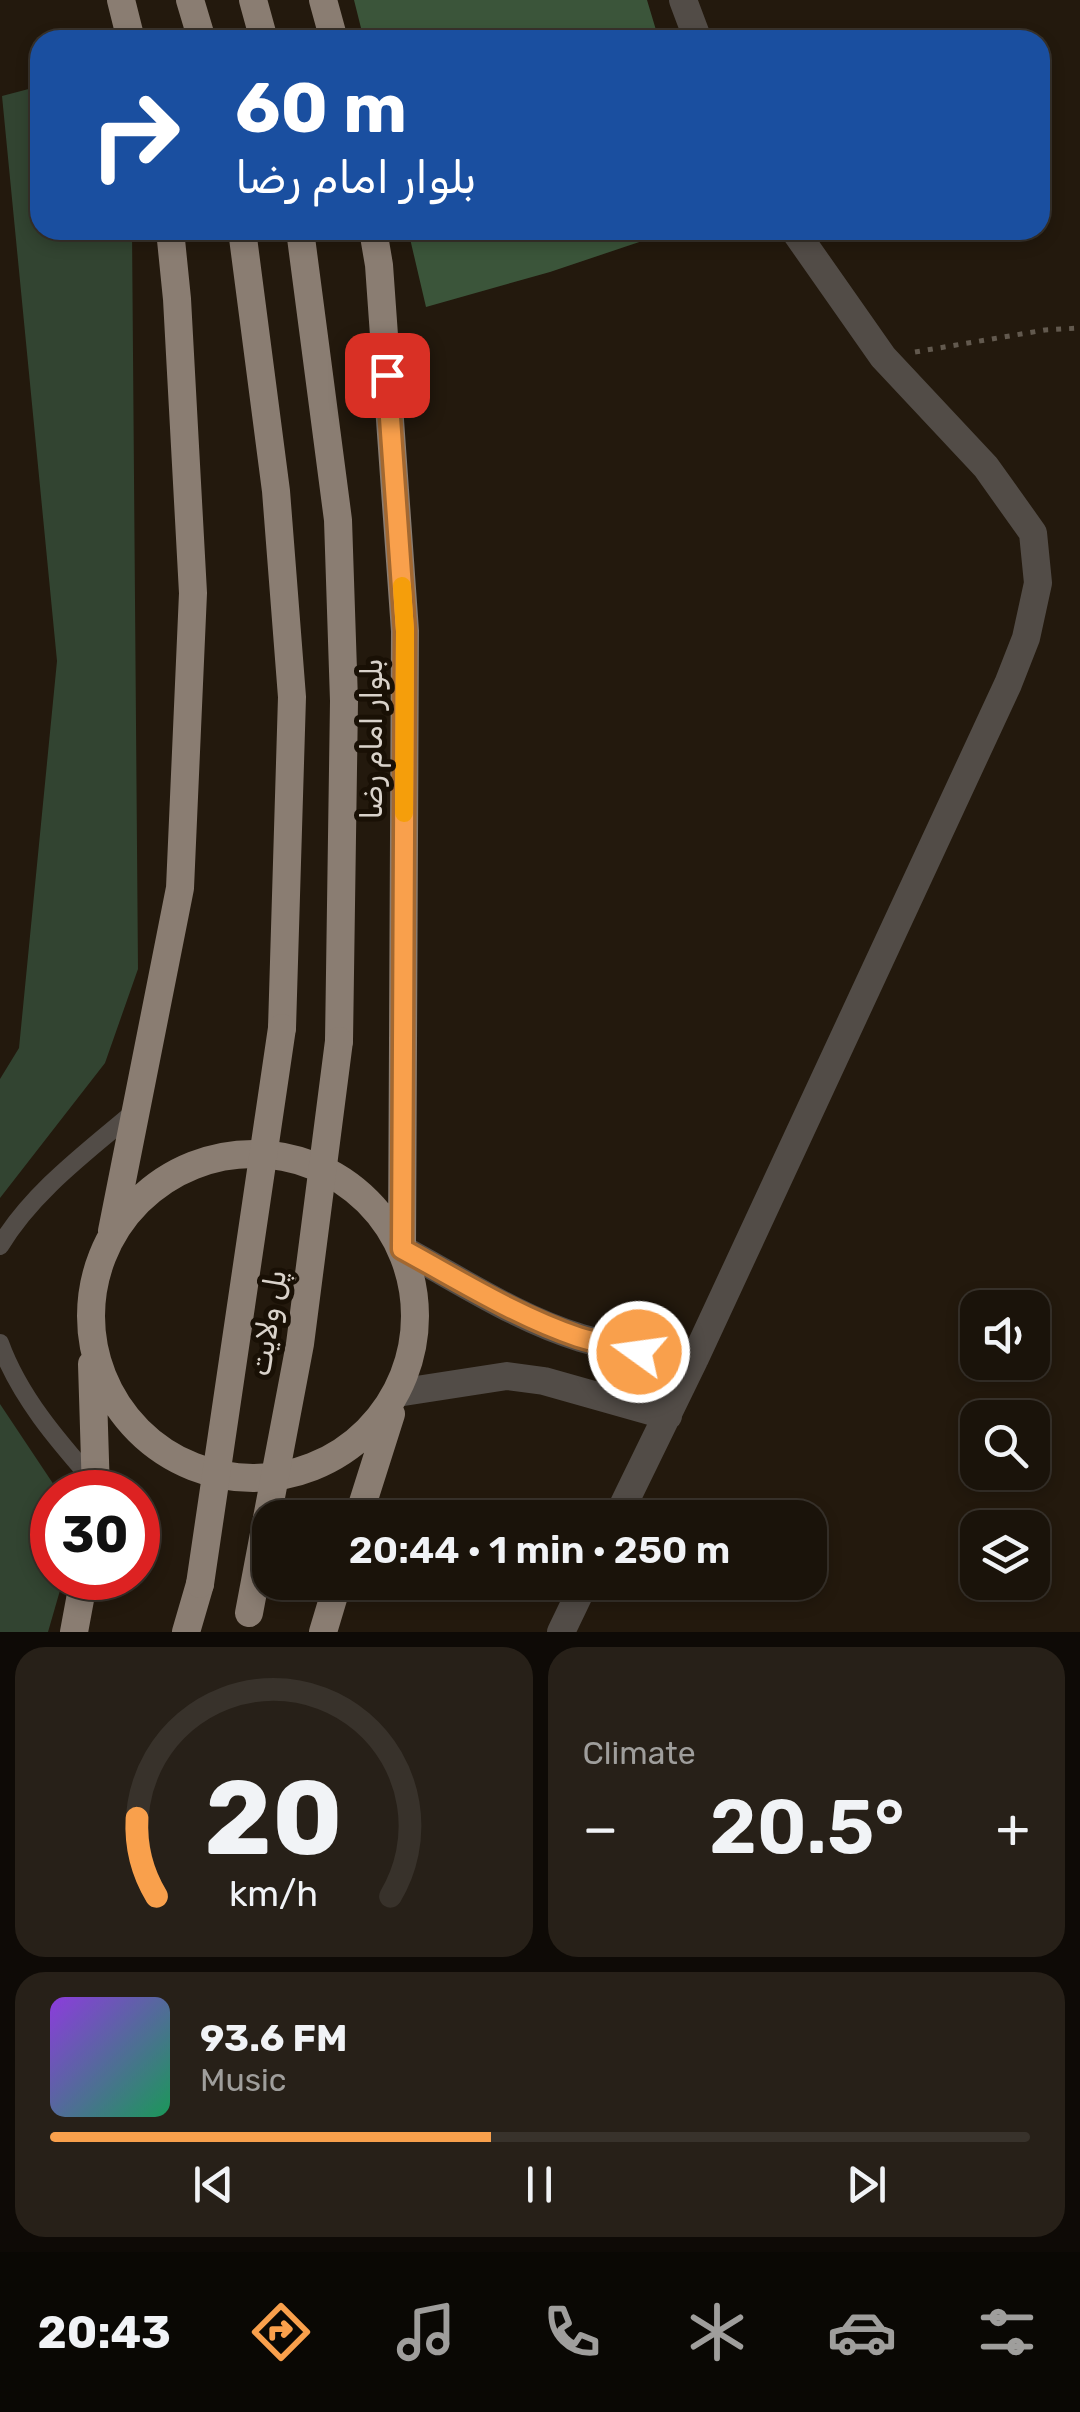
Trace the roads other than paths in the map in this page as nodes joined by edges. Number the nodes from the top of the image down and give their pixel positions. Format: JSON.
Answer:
{"nodes":[{"id":1,"x":120,"y":0,"type":"edge"},
{"id":2,"x":138,"y":0,"type":"edge"},
{"id":3,"x":190,"y":0,"type":"edge"},
{"id":4,"x":253,"y":0,"type":"edge"},
{"id":5,"x":324,"y":0,"type":"edge"},
{"id":6,"x":683,"y":0,"type":"edge"},
{"id":7,"x":128,"y":30,"type":"edge"},
{"id":8,"x":142,"y":30,"type":"edge"},
{"id":9,"x":199,"y":30,"type":"edge"},
{"id":10,"x":261,"y":30,"type":"edge"},
{"id":11,"x":332,"y":30,"type":"edge"},
{"id":12,"x":694,"y":30,"type":"edge"},
{"id":13,"x":171,"y":240,"type":"edge"},
{"id":14,"x":243,"y":240,"type":"edge"},
{"id":15,"x":301,"y":240,"type":"edge"},
{"id":16,"x":375,"y":240,"type":"edge"},
{"id":17,"x":801,"y":240,"type":"edge"},
{"id":18,"x":339,"y":1041,"type":"joint"},
{"id":19,"x":136,"y":1111,"type":"junction"},
{"id":20,"x":110,"y":1237,"type":"junction"},
{"id":21,"x":0,"y":1246,"type":"edge"},
{"id":22,"x":402,"y":1249,"type":"junction"},
{"id":23,"x":91,"y":1337,"type":"junction"},
{"id":24,"x":0,"y":1344,"type":"edge"},
{"id":25,"x":695,"y":1358,"type":"junction"},
{"id":26,"x":397,"y":1393,"type":"junction"},
{"id":27,"x":668,"y":1416,"type":"junction"},
{"id":28,"x":81,"y":1470,"type":"edge"},
{"id":29,"x":95,"y":1470,"type":"edge"},
{"id":30,"x":364,"y":1500,"type":"edge"},
{"id":31,"x":627,"y":1500,"type":"edge"},
{"id":32,"x":80,"y":1600,"type":"edge"},
{"id":33,"x":333,"y":1600,"type":"edge"},
{"id":34,"x":576,"y":1600,"type":"edge"},
{"id":35,"x":246,"y":1622,"type":"edge"},
{"id":36,"x":74,"y":1632,"type":"edge"},
{"id":37,"x":186,"y":1632,"type":"edge"},
{"id":38,"x":323,"y":1632,"type":"edge"},
{"id":39,"x":561,"y":1632,"type":"edge"}],
"edges":[{"from":1,"to":7,"type":"main road"},
{"from":2,"to":8,"type":"main road"},
{"from":3,"to":9,"type":"main road"},
{"from":4,"to":10,"type":"main road"},
{"from":5,"to":11,"type":"main road"},
{"from":6,"to":12,"type":"street"},
{"from":13,"to":19,"type":"main road"},
{"from":14,"to":37,"type":"main road","name":"پل ولایت","bridge":true},
{"from":15,"to":18,"type":"main road","name":"بلوار امام رضا"},
{"from":16,"to":22,"type":"main road","name":"بلوار امام رضا"},
{"from":17,"to":25,"type":"street"},
{"from":18,"to":35,"type":"main road","name":"پل ولایت","bridge":true},
{"from":19,"to":20,"type":"main road"},
{"from":19,"to":21,"type":"lane"},
{"from":20,"to":22,"type":"main road"},
{"from":20,"to":23,"type":"main road"},
{"from":22,"to":25,"type":"street"},
{"from":22,"to":26,"type":"main road"},
{"from":23,"to":26,"type":"main road"},
{"from":23,"to":29,"type":"main road"},
{"from":24,"to":28,"type":"lane"},
{"from":25,"to":27,"type":"street"},
{"from":26,"to":27,"type":"street"},
{"from":26,"to":30,"type":"main road"},
{"from":27,"to":31,"type":"street"},
{"from":32,"to":36,"type":"main road"},
{"from":33,"to":38,"type":"main road"},
{"from":34,"to":39,"type":"street"}]}
